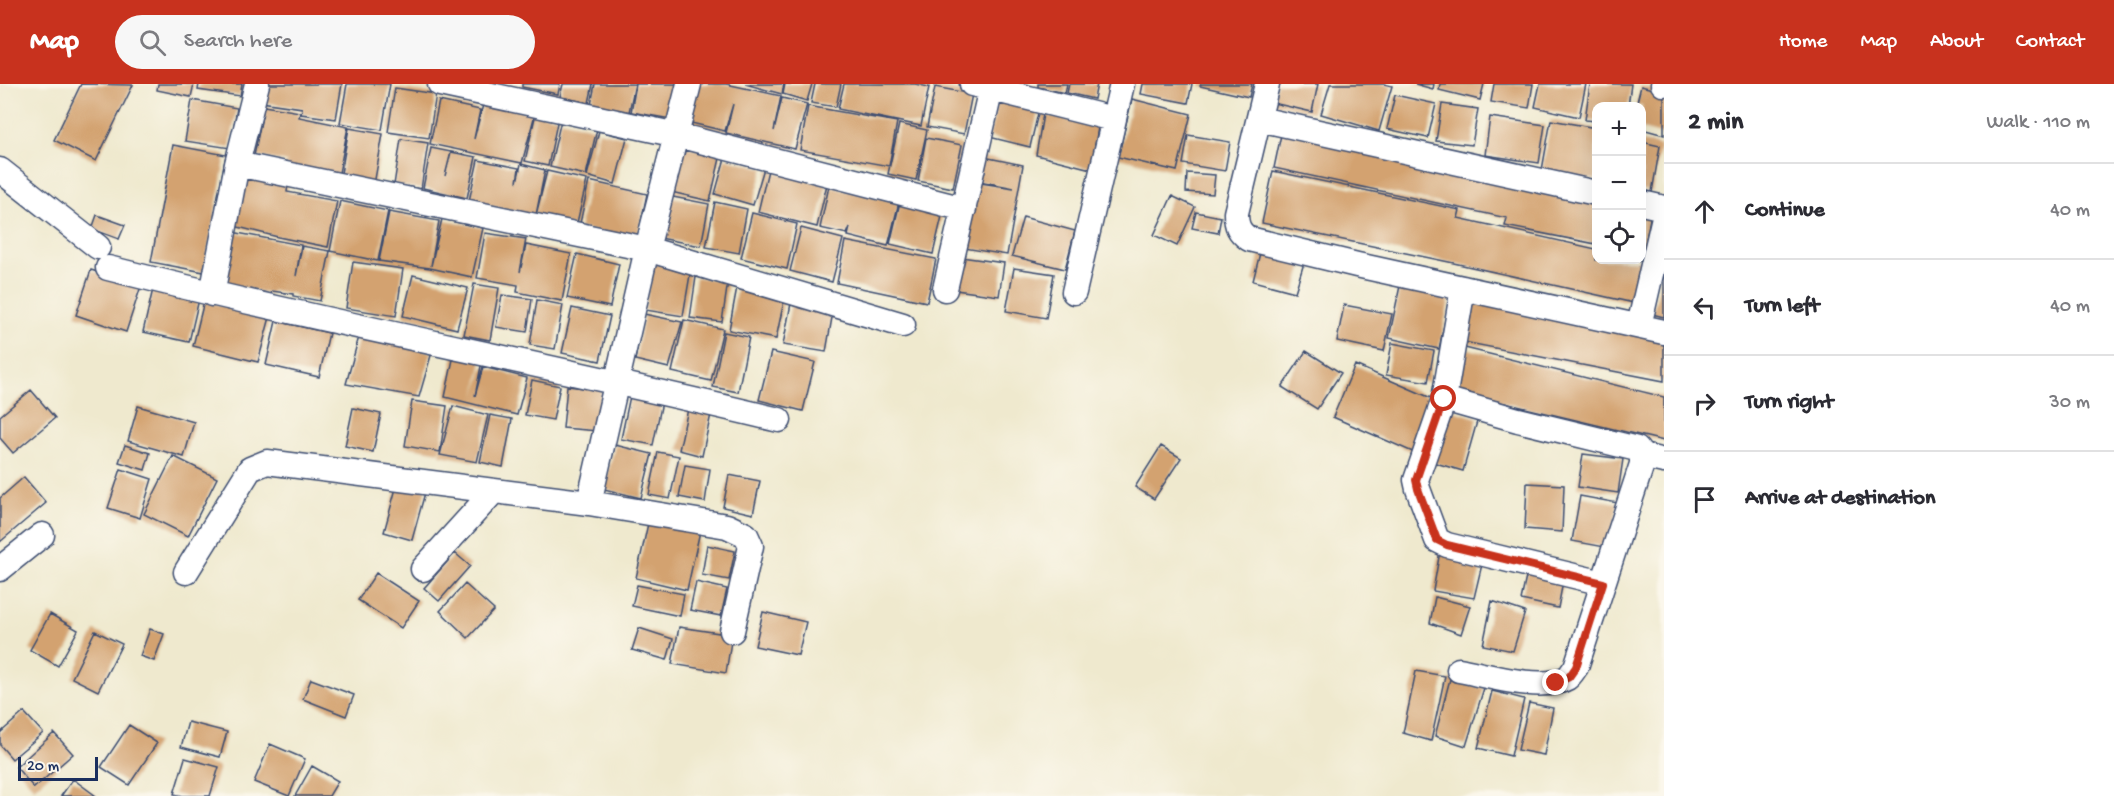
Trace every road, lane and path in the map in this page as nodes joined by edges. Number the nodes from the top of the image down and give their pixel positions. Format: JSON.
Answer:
{"nodes":[{"id":1,"x":257,"y":84,"type":"edge"},
{"id":2,"x":441,"y":84,"type":"edge"},
{"id":3,"x":689,"y":84,"type":"edge"},
{"id":4,"x":1122,"y":84,"type":"edge"},
{"id":5,"x":1267,"y":84,"type":"edge"},
{"id":6,"x":981,"y":86,"type":"edge"},
{"id":7,"x":1113,"y":119,"type":"junction"},
{"id":8,"x":1259,"y":119,"type":"junction"},
{"id":9,"x":677,"y":135,"type":"junction"},
{"id":10,"x":237,"y":164,"type":"junction"},
{"id":11,"x":0,"y":170,"type":"edge"},
{"id":12,"x":1592,"y":192,"type":"edge"},
{"id":13,"x":1646,"y":204,"type":"edge"},
{"id":14,"x":1664,"y":208,"type":"edge"},
{"id":15,"x":964,"y":209,"type":"junction"},
{"id":16,"x":1664,"y":217,"type":"edge"},
{"id":17,"x":647,"y":249,"type":"junction"},
{"id":18,"x":1462,"y":288,"type":"junction"},
{"id":19,"x":945,"y":289,"type":"dead end"},
{"id":20,"x":1074,"y":292,"type":"dead end"},
{"id":21,"x":212,"y":294,"type":"junction"},
{"id":22,"x":903,"y":325,"type":"dead end"},
{"id":23,"x":1639,"y":326,"type":"junction"},
{"id":24,"x":1664,"y":332,"type":"edge"},
{"id":25,"x":616,"y":382,"type":"junction"},
{"id":26,"x":1444,"y":399,"type":"junction"},
{"id":27,"x":779,"y":420,"type":"dead end"},
{"id":28,"x":1653,"y":458,"type":"edge"},
{"id":29,"x":494,"y":491,"type":"junction"},
{"id":30,"x":589,"y":502,"type":"junction"},
{"id":31,"x":42,"y":535,"type":"dead end"},
{"id":32,"x":0,"y":569,"type":"edge"},
{"id":33,"x":423,"y":569,"type":"dead end"},
{"id":34,"x":186,"y":572,"type":"dead end"},
{"id":35,"x":1603,"y":583,"type":"junction"},
{"id":36,"x":732,"y":632,"type":"dead end"},
{"id":37,"x":1459,"y":670,"type":"dead end"}],
"edges":[{"from":1,"to":10,"type":"street"},
{"from":2,"to":9,"type":"street"},
{"from":3,"to":9,"type":"street"},
{"from":4,"to":7,"type":"street"},
{"from":5,"to":8,"type":"street"},
{"from":6,"to":7,"type":"street"},
{"from":6,"to":15,"type":"street"},
{"from":7,"to":20,"type":"street"},
{"from":8,"to":12,"type":"street"},
{"from":8,"to":18,"type":"street"},
{"from":9,"to":15,"type":"street"},
{"from":9,"to":17,"type":"street"},
{"from":10,"to":17,"type":"street"},
{"from":10,"to":21,"type":"street"},
{"from":11,"to":21,"type":"street"},
{"from":13,"to":14,"type":"street"},
{"from":15,"to":19,"type":"street"},
{"from":16,"to":23,"type":"street"},
{"from":17,"to":22,"type":"street"},
{"from":17,"to":25,"type":"street"},
{"from":18,"to":23,"type":"street"},
{"from":18,"to":26,"type":"street"},
{"from":21,"to":25,"type":"street"},
{"from":23,"to":24,"type":"street"},
{"from":25,"to":27,"type":"street"},
{"from":25,"to":30,"type":"street"},
{"from":26,"to":28,"type":"street"},
{"from":26,"to":35,"type":"street"},
{"from":28,"to":35,"type":"street"},
{"from":29,"to":30,"type":"street"},
{"from":29,"to":33,"type":"street"},
{"from":29,"to":34,"type":"street"},
{"from":30,"to":36,"type":"street"},
{"from":31,"to":32,"type":"street"},
{"from":35,"to":37,"type":"street"}]}
